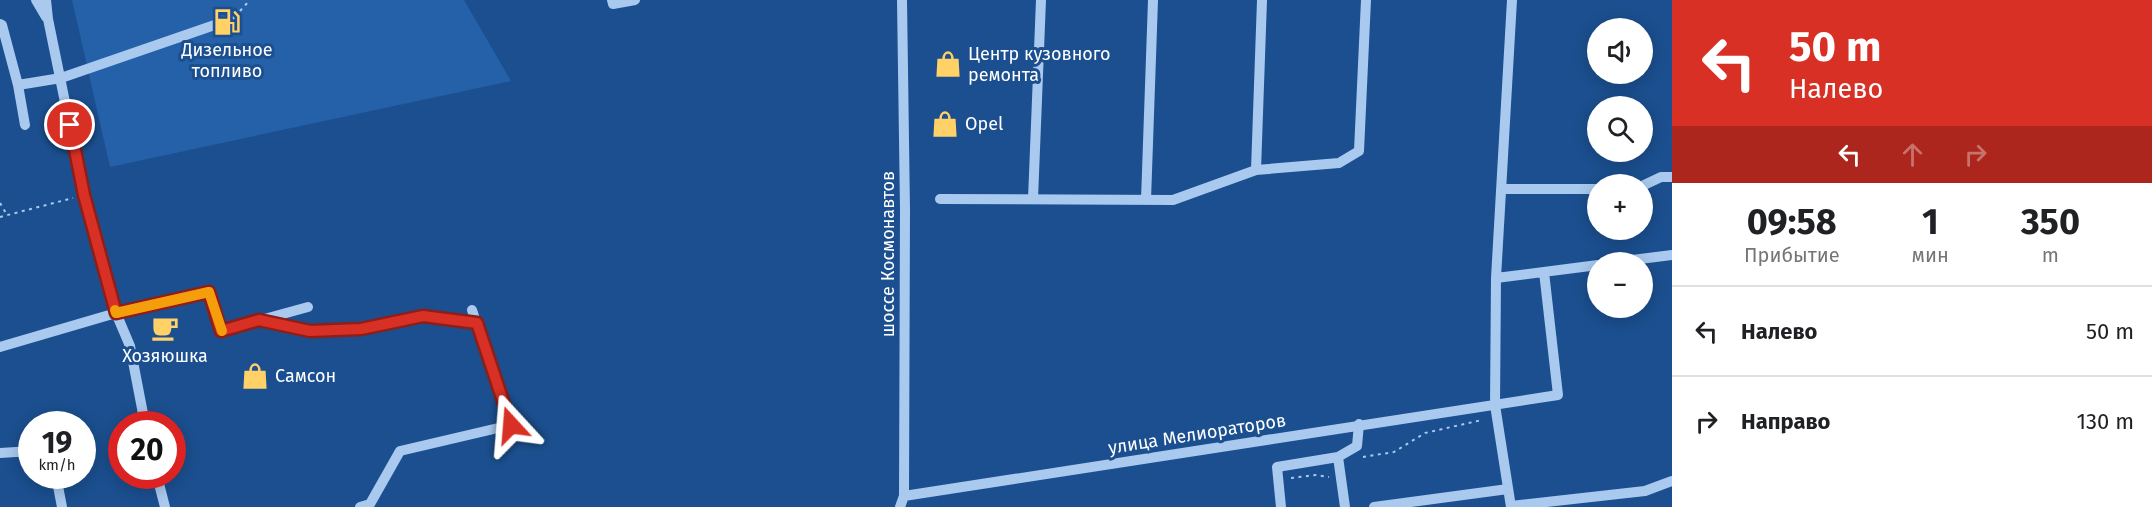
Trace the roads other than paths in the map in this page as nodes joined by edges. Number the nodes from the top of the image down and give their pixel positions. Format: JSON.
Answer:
{"nodes":[{"id":1,"x":36,"y":0,"type":"edge"},
{"id":2,"x":46,"y":0,"type":"edge"},
{"id":3,"x":612,"y":0,"type":"edge"},
{"id":4,"x":635,"y":0,"type":"edge"},
{"id":5,"x":902,"y":0,"type":"edge"},
{"id":6,"x":1041,"y":0,"type":"edge"},
{"id":7,"x":1153,"y":0,"type":"edge"},
{"id":8,"x":1262,"y":0,"type":"edge"},
{"id":9,"x":1366,"y":0,"type":"edge"},
{"id":10,"x":1512,"y":0,"type":"edge"},
{"id":11,"x":48,"y":19,"type":"junction"},
{"id":12,"x":232,"y":19,"type":"road end"},
{"id":13,"x":0,"y":24,"type":"edge"},
{"id":14,"x":61,"y":78,"type":"junction"},
{"id":15,"x":18,"y":85,"type":"junction"},
{"id":16,"x":25,"y":125,"type":"dead end"},
{"id":17,"x":1256,"y":170,"type":"junction"},
{"id":18,"x":1672,"y":177,"type":"edge"},
{"id":19,"x":1653,"y":181,"type":"edge"},
{"id":20,"x":1501,"y":189,"type":"junction"},
{"id":21,"x":1587,"y":189,"type":"edge"},
{"id":22,"x":940,"y":199,"type":"dead end"},
{"id":23,"x":1033,"y":200,"type":"junction"},
{"id":24,"x":1146,"y":200,"type":"junction"},
{"id":25,"x":1672,"y":255,"type":"edge"},
{"id":26,"x":1653,"y":257,"type":"edge"},
{"id":27,"x":1587,"y":266,"type":"edge"},
{"id":28,"x":1544,"y":272,"type":"junction"},
{"id":29,"x":1496,"y":279,"type":"junction"},
{"id":30,"x":308,"y":307,"type":"dead end"},
{"id":31,"x":472,"y":309,"type":"dead end"},
{"id":32,"x":116,"y":313,"type":"junction"},
{"id":33,"x":259,"y":320,"type":"junction"},
{"id":34,"x":477,"y":323,"type":"junction"},
{"id":35,"x":0,"y":347,"type":"edge"},
{"id":36,"x":142,"y":411,"type":"edge"},
{"id":37,"x":1496,"y":411,"type":"junction"},
{"id":38,"x":1359,"y":424,"type":"junction"},
{"id":39,"x":18,"y":452,"type":"edge"},
{"id":40,"x":0,"y":453,"type":"edge"},
{"id":41,"x":1338,"y":457,"type":"junction"},
{"id":42,"x":1672,"y":481,"type":"edge"},
{"id":43,"x":59,"y":489,"type":"edge"},
{"id":44,"x":161,"y":489,"type":"edge"},
{"id":45,"x":1508,"y":489,"type":"junction"},
{"id":46,"x":904,"y":496,"type":"junction"},
{"id":47,"x":1511,"y":506,"type":"edge"},
{"id":48,"x":62,"y":507,"type":"edge"},
{"id":49,"x":165,"y":507,"type":"edge"},
{"id":50,"x":360,"y":507,"type":"edge"},
{"id":51,"x":900,"y":507,"type":"edge"},
{"id":52,"x":1281,"y":507,"type":"edge"},
{"id":53,"x":1345,"y":507,"type":"edge"},
{"id":54,"x":1374,"y":507,"type":"edge"}],
"edges":[{"from":1,"to":11,"type":"street"},
{"from":2,"to":11,"type":"street"},
{"from":3,"to":4,"type":"street"},
{"from":5,"to":46,"type":"street","name":"шоссе Космонавтов"},
{"from":6,"to":23,"type":"street"},
{"from":7,"to":24,"type":"street"},
{"from":8,"to":17,"type":"street"},
{"from":9,"to":17,"type":"street"},
{"from":10,"to":20,"type":"street"},
{"from":11,"to":14,"type":"street"},
{"from":12,"to":14,"type":"street"},
{"from":13,"to":15,"type":"street"},
{"from":14,"to":15,"type":"street"},
{"from":14,"to":32,"type":"street"},
{"from":15,"to":16,"type":"street"},
{"from":17,"to":24,"type":"street"},
{"from":18,"to":19,"type":"street"},
{"from":20,"to":21,"type":"street"},
{"from":20,"to":29,"type":"street"},
{"from":22,"to":23,"type":"street"},
{"from":23,"to":24,"type":"street"},
{"from":25,"to":26,"type":"street"},
{"from":27,"to":28,"type":"street"},
{"from":28,"to":29,"type":"street"},
{"from":28,"to":37,"type":"street","name":"улица Мелиораторов"},
{"from":29,"to":37,"type":"street"},
{"from":30,"to":33,"type":"street"},
{"from":31,"to":34,"type":"street"},
{"from":32,"to":33,"type":"street"},
{"from":32,"to":35,"type":"street"},
{"from":32,"to":36,"type":"street"},
{"from":33,"to":34,"type":"street"},
{"from":34,"to":50,"type":"street"},
{"from":37,"to":38,"type":"street","name":"улица Мелиораторов"},
{"from":37,"to":45,"type":"street"},
{"from":38,"to":41,"type":"street"},
{"from":38,"to":46,"type":"street","name":"улица Мелиораторов"},
{"from":39,"to":40,"type":"street"},
{"from":41,"to":52,"type":"street"},
{"from":41,"to":53,"type":"street"},
{"from":42,"to":47,"type":"street"},
{"from":43,"to":48,"type":"street"},
{"from":44,"to":49,"type":"street"},
{"from":45,"to":47,"type":"street"},
{"from":45,"to":54,"type":"street"},
{"from":46,"to":51,"type":"street","name":"шоссе Космонавтов"}]}
